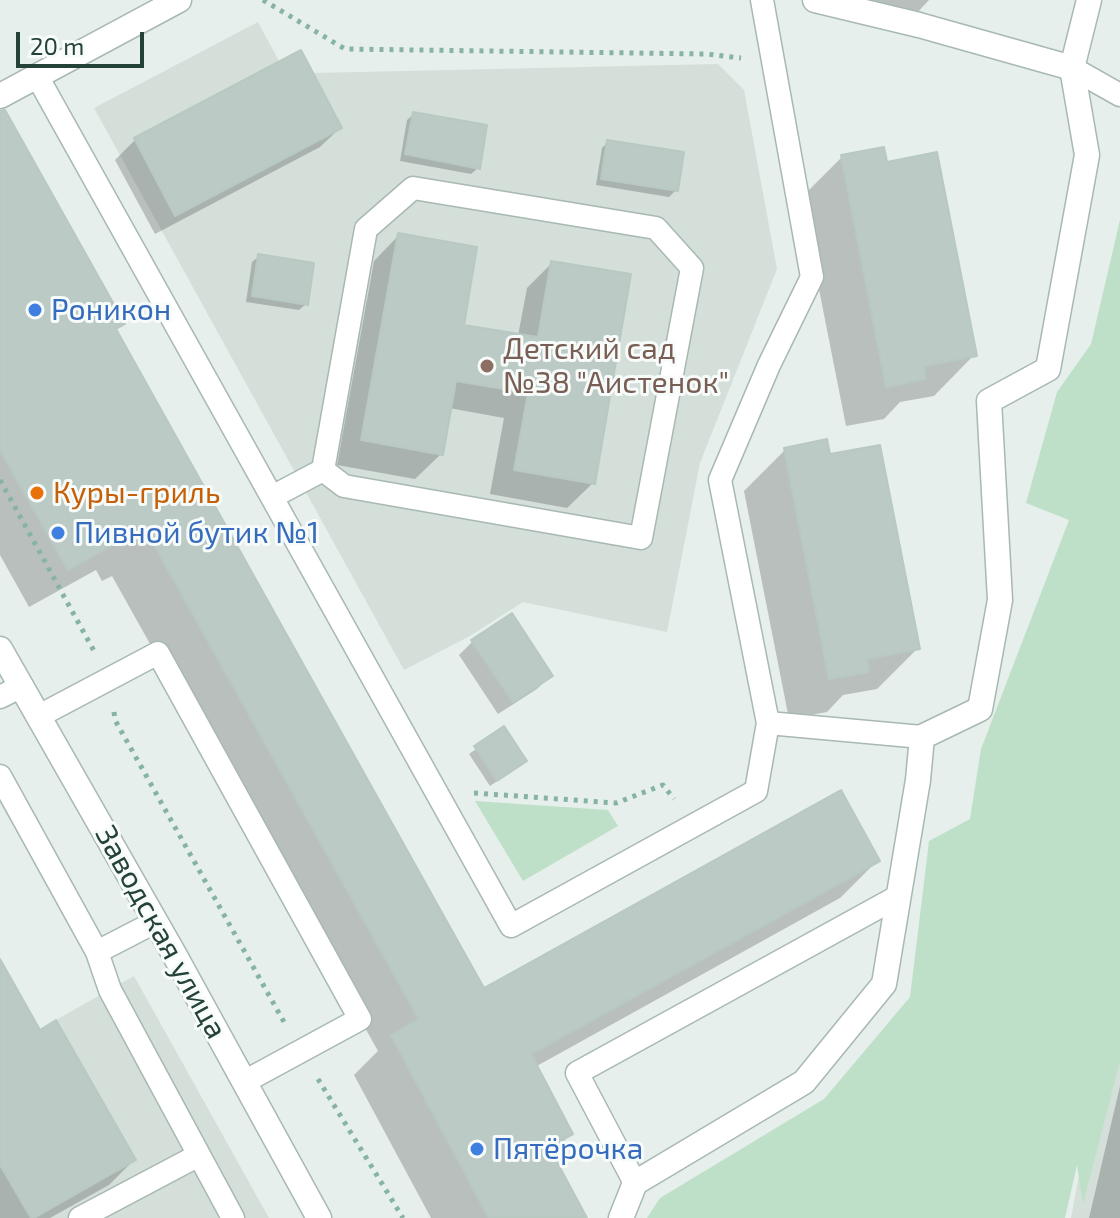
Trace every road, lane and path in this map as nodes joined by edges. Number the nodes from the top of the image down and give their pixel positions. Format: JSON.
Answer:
{"nodes":[{"id":1,"x":179,"y":0,"type":"edge"},
{"id":2,"x":263,"y":0,"type":"edge"},
{"id":3,"x":762,"y":0,"type":"edge"},
{"id":4,"x":815,"y":0,"type":"edge"},
{"id":5,"x":1089,"y":0,"type":"edge"},
{"id":6,"x":773,"y":63,"type":"junction"},
{"id":7,"x":1072,"y":68,"type":"junction"},
{"id":8,"x":37,"y":76,"type":"junction"},
{"id":9,"x":1120,"y":95,"type":"edge"},
{"id":10,"x":0,"y":96,"type":"edge"},
{"id":11,"x":323,"y":470,"type":"junction"},
{"id":12,"x":0,"y":480,"type":"edge"},
{"id":13,"x":272,"y":497,"type":"junction"},
{"id":14,"x":0,"y":649,"type":"edge"},
{"id":15,"x":110,"y":678,"type":"junction"},
{"id":16,"x":22,"y":686,"type":"junction"},
{"id":17,"x":0,"y":697,"type":"edge"},
{"id":18,"x":39,"y":716,"type":"junction"},
{"id":19,"x":768,"y":723,"type":"junction"},
{"id":20,"x":922,"y":737,"type":"junction"},
{"id":21,"x":0,"y":776,"type":"edge"},
{"id":22,"x":435,"y":790,"type":"junction"},
{"id":23,"x":693,"y":825,"type":"junction"},
{"id":24,"x":899,"y":896,"type":"junction"},
{"id":25,"x":155,"y":922,"type":"junction"},
{"id":26,"x":97,"y":952,"type":"junction"},
{"id":27,"x":301,"y":1051,"type":"junction"},
{"id":28,"x":244,"y":1082,"type":"junction"},
{"id":29,"x":199,"y":1155,"type":"junction"},
{"id":30,"x":635,"y":1183,"type":"junction"},
{"id":31,"x":80,"y":1218,"type":"edge"},
{"id":32,"x":233,"y":1218,"type":"edge"},
{"id":33,"x":319,"y":1218,"type":"edge"},
{"id":34,"x":403,"y":1218,"type":"edge"},
{"id":35,"x":621,"y":1218,"type":"edge"}],
"edges":[{"from":1,"to":8,"type":"street"},
{"from":2,"to":6,"type":"path"},
{"from":3,"to":6,"type":"lane"},
{"from":4,"to":7,"type":"street"},
{"from":5,"to":7,"type":"street"},
{"from":6,"to":19,"type":"lane"},
{"from":7,"to":9,"type":"lane"},
{"from":7,"to":20,"type":"street"},
{"from":8,"to":10,"type":"street"},
{"from":8,"to":13,"type":"lane"},
{"from":11,"to":11,"type":"lane"},
{"from":11,"to":13,"type":"lane"},
{"from":12,"to":15,"type":"path"},
{"from":13,"to":22,"type":"lane"},
{"from":14,"to":16,"type":"street","name":"Заводская улица"},
{"from":15,"to":18,"type":"lane"},
{"from":15,"to":27,"type":"path"},
{"from":15,"to":27,"type":"lane"},
{"from":16,"to":17,"type":"lane"},
{"from":16,"to":18,"type":"street","name":"Заводская улица"},
{"from":18,"to":25,"type":"street","name":"Заводская улица"},
{"from":19,"to":20,"type":"lane"},
{"from":19,"to":23,"type":"lane"},
{"from":20,"to":24,"type":"street"},
{"from":21,"to":26,"type":"lane"},
{"from":22,"to":23,"type":"path"},
{"from":22,"to":23,"type":"lane"},
{"from":24,"to":30,"type":"street"},
{"from":24,"to":30,"type":"lane"},
{"from":25,"to":26,"type":"lane"},
{"from":25,"to":28,"type":"street","name":"Заводская улица"},
{"from":26,"to":29,"type":"lane"},
{"from":27,"to":28,"type":"lane"},
{"from":27,"to":34,"type":"path"},
{"from":28,"to":33,"type":"street","name":"Заводская улица"},
{"from":29,"to":31,"type":"lane"},
{"from":29,"to":32,"type":"lane"},
{"from":30,"to":35,"type":"street"}]}
